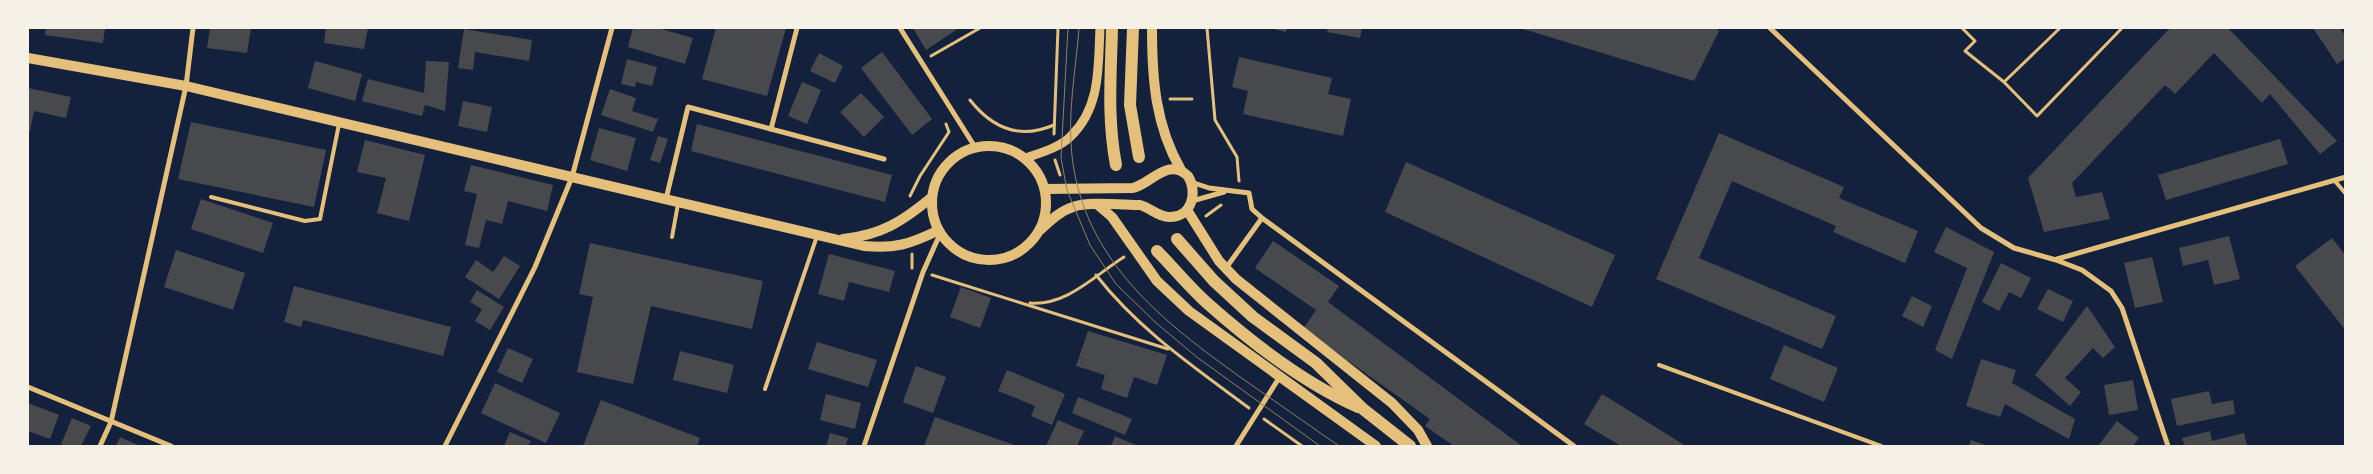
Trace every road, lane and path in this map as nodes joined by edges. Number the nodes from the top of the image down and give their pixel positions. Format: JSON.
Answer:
{"nodes":[{"id":1,"x":193,"y":28,"type":"edge"},
{"id":2,"x":612,"y":28,"type":"edge"},
{"id":3,"x":797,"y":28,"type":"edge"},
{"id":4,"x":900,"y":28,"type":"edge"},
{"id":5,"x":980,"y":28,"type":"edge"},
{"id":6,"x":1058,"y":28,"type":"edge"},
{"id":7,"x":1100,"y":28,"type":"edge"},
{"id":8,"x":1112,"y":28,"type":"edge"},
{"id":9,"x":1133,"y":28,"type":"edge"},
{"id":10,"x":1152,"y":28,"type":"edge"},
{"id":11,"x":1207,"y":28,"type":"edge"},
{"id":12,"x":1770,"y":28,"type":"edge"},
{"id":13,"x":1962,"y":28,"type":"edge"},
{"id":14,"x":2060,"y":28,"type":"edge"},
{"id":15,"x":2122,"y":28,"type":"edge"},
{"id":16,"x":28,"y":58,"type":"edge"},
{"id":17,"x":921,"y":62,"type":"junction"},
{"id":18,"x":2004,"y":82,"type":"junction"},
{"id":19,"x":186,"y":86,"type":"junction"},
{"id":20,"x":970,"y":100,"type":"dead end"},
{"id":21,"x":943,"y":115,"type":"dead end"},
{"id":22,"x":340,"y":122,"type":"junction"},
{"id":23,"x":771,"y":129,"type":"junction"},
{"id":24,"x":975,"y":147,"type":"junction"},
{"id":25,"x":1139,"y":157,"type":"dead end"},
{"id":26,"x":1026,"y":158,"type":"junction"},
{"id":27,"x":884,"y":159,"type":"dead end"},
{"id":28,"x":1116,"y":165,"type":"dead end"},
{"id":29,"x":1180,"y":170,"type":"junction"},
{"id":30,"x":572,"y":177,"type":"junction"},
{"id":31,"x":2346,"y":177,"type":"edge"},
{"id":32,"x":2334,"y":180,"type":"junction"},
{"id":33,"x":1191,"y":182,"type":"junction"},
{"id":34,"x":1045,"y":189,"type":"junction"},
{"id":35,"x":1229,"y":191,"type":"junction"},
{"id":36,"x":1240,"y":192,"type":"junction"},
{"id":37,"x":2346,"y":194,"type":"edge"},
{"id":38,"x":211,"y":197,"type":"dead end"},
{"id":39,"x":932,"y":197,"type":"junction"},
{"id":40,"x":910,"y":198,"type":"dead end"},
{"id":41,"x":666,"y":199,"type":"junction"},
{"id":42,"x":678,"y":202,"type":"junction"},
{"id":43,"x":1098,"y":205,"type":"junction"},
{"id":44,"x":1190,"y":205,"type":"junction"},
{"id":45,"x":1262,"y":218,"type":"junction"},
{"id":46,"x":1040,"y":230,"type":"junction"},
{"id":47,"x":939,"y":232,"type":"junction"},
{"id":48,"x":816,"y":236,"type":"junction"},
{"id":49,"x":672,"y":237,"type":"dead end"},
{"id":50,"x":1177,"y":239,"type":"dead end"},
{"id":51,"x":832,"y":240,"type":"junction"},
{"id":52,"x":1157,"y":251,"type":"dead end"},
{"id":53,"x":2056,"y":260,"type":"junction"},
{"id":54,"x":1226,"y":268,"type":"junction"},
{"id":55,"x":923,"y":272,"type":"junction"},
{"id":56,"x":1021,"y":302,"type":"junction"},
{"id":57,"x":1168,"y":349,"type":"junction"},
{"id":58,"x":1659,"y":365,"type":"dead end"},
{"id":59,"x":1279,"y":378,"type":"junction"},
{"id":60,"x":28,"y":387,"type":"edge"},
{"id":61,"x":764,"y":389,"type":"dead end"},
{"id":62,"x":1363,"y":410,"type":"junction"},
{"id":63,"x":1256,"y":413,"type":"junction"},
{"id":64,"x":111,"y":422,"type":"junction"},
{"id":65,"x":100,"y":446,"type":"edge"},
{"id":66,"x":171,"y":446,"type":"edge"},
{"id":67,"x":445,"y":446,"type":"edge"},
{"id":68,"x":864,"y":446,"type":"edge"},
{"id":69,"x":1236,"y":446,"type":"edge"},
{"id":70,"x":1302,"y":446,"type":"edge"},
{"id":71,"x":1376,"y":446,"type":"edge"},
{"id":72,"x":1410,"y":446,"type":"edge"},
{"id":73,"x":1427,"y":446,"type":"edge"},
{"id":74,"x":1574,"y":446,"type":"edge"},
{"id":75,"x":1881,"y":446,"type":"edge"},
{"id":76,"x":2168,"y":446,"type":"edge"}],
"edges":[{"from":1,"to":19,"type":"street"},
{"from":2,"to":30,"type":"street"},
{"from":3,"to":23,"type":"street"},
{"from":4,"to":17,"type":"street"},
{"from":5,"to":17,"type":"path"},
{"from":6,"to":20,"type":"path"},
{"from":7,"to":26,"type":"street"},
{"from":8,"to":28,"type":"main road"},
{"from":9,"to":25,"type":"main road"},
{"from":10,"to":29,"type":"main road"},
{"from":11,"to":36,"type":"path"},
{"from":12,"to":53,"type":"street"},
{"from":13,"to":18,"type":"path"},
{"from":14,"to":18,"type":"path"},
{"from":15,"to":18,"type":"path"},
{"from":16,"to":19,"type":"main road"},
{"from":17,"to":24,"type":"street"},
{"from":19,"to":22,"type":"main road"},
{"from":19,"to":64,"type":"street"},
{"from":21,"to":40,"type":"path"},
{"from":22,"to":30,"type":"main road"},
{"from":22,"to":38,"type":"lane"},
{"from":23,"to":27,"type":"street"},
{"from":23,"to":41,"type":"street"},
{"from":24,"to":26,"type":"main road"},
{"from":24,"to":39,"type":"main road"},
{"from":26,"to":34,"type":"main road"},
{"from":29,"to":33,"type":"main road"},
{"from":29,"to":34,"type":"main road"},
{"from":30,"to":41,"type":"main road"},
{"from":30,"to":67,"type":"street"},
{"from":31,"to":32,"type":"street"},
{"from":32,"to":37,"type":"lane"},
{"from":32,"to":53,"type":"street"},
{"from":33,"to":35,"type":"street"},
{"from":33,"to":44,"type":"main road"},
{"from":34,"to":46,"type":"main road"},
{"from":35,"to":36,"type":"street"},
{"from":35,"to":44,"type":"street"},
{"from":36,"to":45,"type":"street"},
{"from":39,"to":47,"type":"main road"},
{"from":39,"to":51,"type":"main road"},
{"from":41,"to":42,"type":"main road"},
{"from":42,"to":48,"type":"main road"},
{"from":42,"to":49,"type":"lane"},
{"from":43,"to":44,"type":"main road"},
{"from":43,"to":46,"type":"main road"},
{"from":43,"to":59,"type":"main road"},
{"from":44,"to":54,"type":"main road"},
{"from":45,"to":54,"type":"street"},
{"from":45,"to":74,"type":"street"},
{"from":46,"to":47,"type":"main road"},
{"from":47,"to":51,"type":"main road"},
{"from":47,"to":55,"type":"street"},
{"from":48,"to":51,"type":"main road"},
{"from":48,"to":61,"type":"lane"},
{"from":50,"to":62,"type":"main road"},
{"from":52,"to":62,"type":"main road"},
{"from":53,"to":76,"type":"street"},
{"from":54,"to":73,"type":"main road"},
{"from":55,"to":56,"type":"path"},
{"from":55,"to":68,"type":"street"},
{"from":56,"to":57,"type":"path"},
{"from":56,"to":57,"type":"path"},
{"from":57,"to":63,"type":"path"},
{"from":58,"to":75,"type":"lane"},
{"from":59,"to":63,"type":"street"},
{"from":59,"to":71,"type":"main road"},
{"from":60,"to":64,"type":"street"},
{"from":62,"to":72,"type":"main road"},
{"from":63,"to":69,"type":"street"},
{"from":63,"to":70,"type":"path"},
{"from":64,"to":65,"type":"street"},
{"from":64,"to":66,"type":"street"}]}
